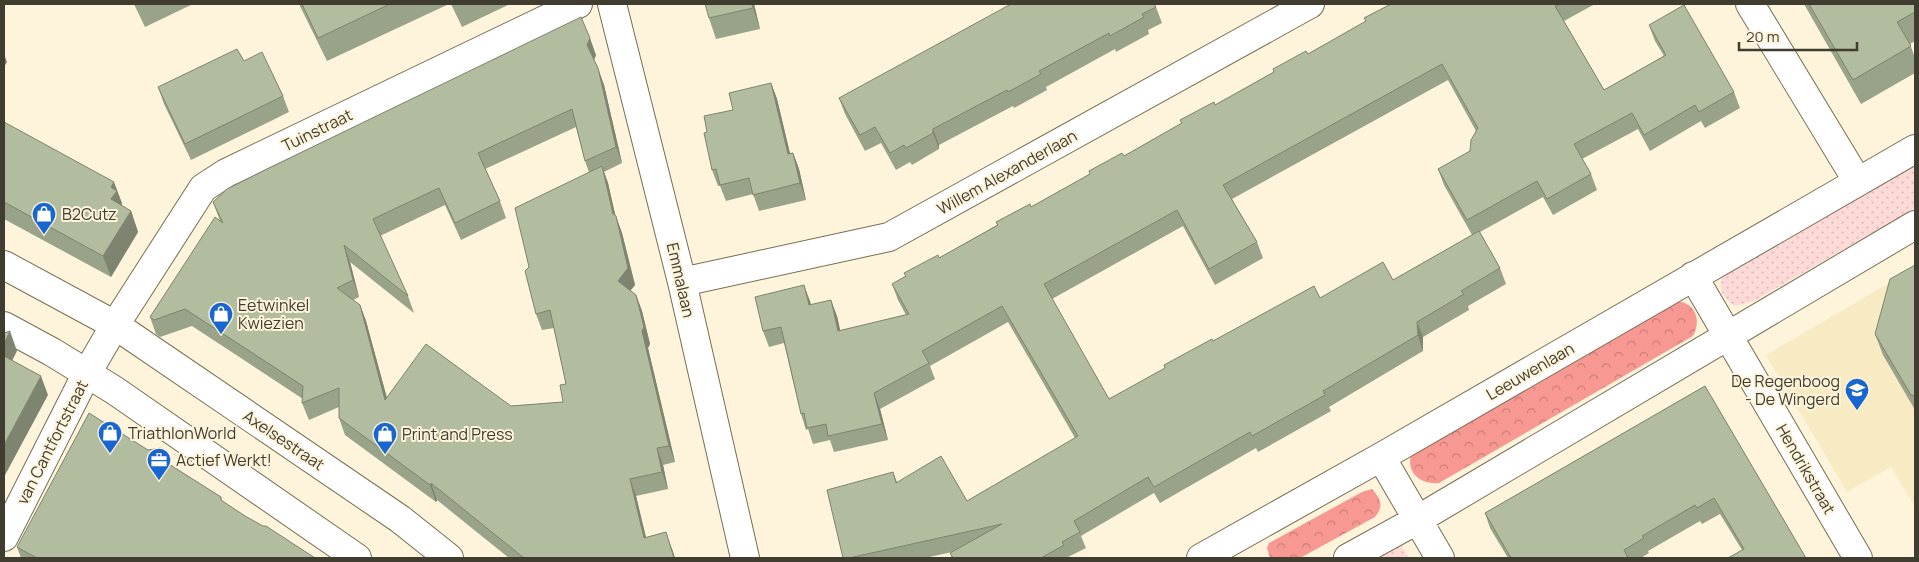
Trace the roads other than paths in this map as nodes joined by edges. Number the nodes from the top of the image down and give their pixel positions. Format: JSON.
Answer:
{"nodes":[{"id":1,"x":578,"y":4,"type":"edge"},
{"id":2,"x":612,"y":4,"type":"edge"},
{"id":3,"x":1310,"y":4,"type":"edge"},
{"id":4,"x":1750,"y":4,"type":"edge"},
{"id":5,"x":1915,"y":149,"type":"edge"},
{"id":6,"x":1858,"y":182,"type":"junction"},
{"id":7,"x":1915,"y":224,"type":"edge"},
{"id":8,"x":4,"y":264,"type":"edge"},
{"id":9,"x":1694,"y":276,"type":"junction"},
{"id":10,"x":682,"y":282,"type":"junction"},
{"id":11,"x":115,"y":325,"type":"junction"},
{"id":12,"x":4,"y":326,"type":"edge"},
{"id":13,"x":1729,"y":334,"type":"junction"},
{"id":14,"x":87,"y":373,"type":"junction"},
{"id":15,"x":1381,"y":457,"type":"junction"},
{"id":16,"x":1417,"y":520,"type":"junction"},
{"id":17,"x":4,"y":538,"type":"edge"},
{"id":18,"x":1241,"y":548,"type":"edge"},
{"id":19,"x":357,"y":558,"type":"edge"},
{"id":20,"x":449,"y":558,"type":"edge"},
{"id":21,"x":745,"y":558,"type":"edge"},
{"id":22,"x":1201,"y":558,"type":"edge"},
{"id":23,"x":1348,"y":558,"type":"edge"},
{"id":24,"x":1440,"y":558,"type":"edge"},
{"id":25,"x":1858,"y":558,"type":"edge"}],
"edges":[{"from":1,"to":11,"type":"street","name":"Tuinstraat"},
{"from":2,"to":10,"type":"street","name":"Emmalaan"},
{"from":3,"to":10,"type":"street","name":"Willem Alexanderlaan"},
{"from":4,"to":6,"type":"street"},
{"from":5,"to":6,"type":"street","name":"Leeuwenlaan"},
{"from":6,"to":9,"type":"street","name":"Leeuwenlaan"},
{"from":7,"to":13,"type":"street"},
{"from":8,"to":11,"type":"street","name":"Axelsestraat"},
{"from":9,"to":13,"type":"street","name":"Hendrikstraat"},
{"from":9,"to":15,"type":"street","name":"Leeuwenlaan"},
{"from":10,"to":21,"type":"street","name":"Emmalaan"},
{"from":11,"to":14,"type":"street"},
{"from":11,"to":20,"type":"street","name":"Axelsestraat"},
{"from":12,"to":14,"type":"street"},
{"from":13,"to":16,"type":"street"},
{"from":13,"to":25,"type":"street","name":"Hendrikstraat"},
{"from":14,"to":17,"type":"street","name":"van Cantfortstraat"},
{"from":14,"to":19,"type":"street"},
{"from":15,"to":16,"type":"street"},
{"from":15,"to":18,"type":"street","name":"Leeuwenlaan"},
{"from":16,"to":23,"type":"street"},
{"from":16,"to":24,"type":"street"},
{"from":18,"to":22,"type":"street","name":"Leeuwenlaan"}]}
